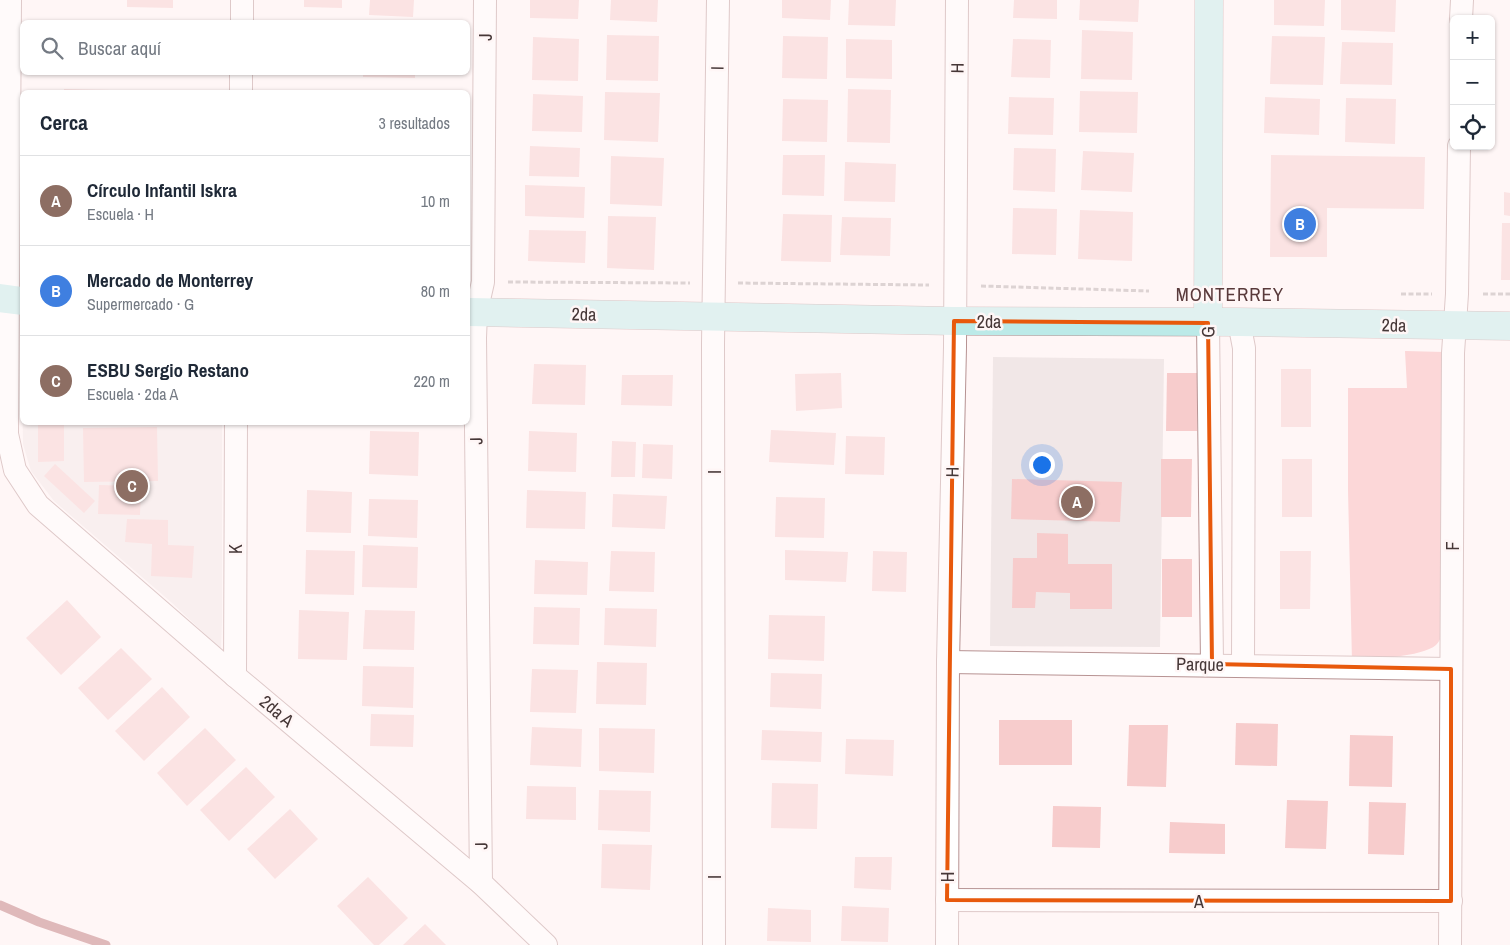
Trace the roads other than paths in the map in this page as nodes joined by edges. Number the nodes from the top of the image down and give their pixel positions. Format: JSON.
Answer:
{"nodes":[{"id":1,"x":10,"y":0,"type":"edge"},
{"id":2,"x":242,"y":0,"type":"edge"},
{"id":3,"x":485,"y":0,"type":"edge"},
{"id":4,"x":718,"y":0,"type":"edge"},
{"id":5,"x":957,"y":0,"type":"edge"},
{"id":6,"x":1209,"y":0,"type":"edge"},
{"id":7,"x":1462,"y":0,"type":"edge"},
{"id":8,"x":1461,"y":15,"type":"edge"},
{"id":9,"x":242,"y":20,"type":"edge"},
{"id":10,"x":241,"y":75,"type":"edge"},
{"id":11,"x":241,"y":90,"type":"edge"},
{"id":12,"x":1460,"y":150,"type":"edge"},
{"id":13,"x":10,"y":299,"type":"edge"},
{"id":14,"x":472,"y":312,"type":"edge"},
{"id":15,"x":714,"y":316,"type":"junction"},
{"id":16,"x":954,"y":321,"type":"junction"},
{"id":17,"x":1239,"y":322,"type":"junction"},
{"id":18,"x":1208,"y":323,"type":"junction"},
{"id":19,"x":1454,"y":326,"type":"junction"},
{"id":20,"x":1510,"y":326,"type":"edge"},
{"id":21,"x":236,"y":425,"type":"edge"},
{"id":22,"x":948,"y":662,"type":"junction"},
{"id":23,"x":1212,"y":664,"type":"junction"},
{"id":24,"x":1243,"y":665,"type":"junction"},
{"id":25,"x":1451,"y":669,"type":"junction"},
{"id":26,"x":235,"y":676,"type":"junction"},
{"id":27,"x":481,"y":883,"type":"junction"},
{"id":28,"x":947,"y":900,"type":"junction"},
{"id":29,"x":1450,"y":901,"type":"junction"},
{"id":30,"x":546,"y":945,"type":"edge"},
{"id":31,"x":714,"y":945,"type":"edge"},
{"id":32,"x":947,"y":945,"type":"edge"},
{"id":33,"x":1450,"y":945,"type":"edge"}],
"edges":[{"from":1,"to":13,"type":"street"},
{"from":2,"to":9,"type":"street"},
{"from":3,"to":14,"type":"street","name":"J"},
{"from":4,"to":15,"type":"street","name":"I"},
{"from":5,"to":16,"type":"street","name":"H"},
{"from":6,"to":18,"type":"street","name":"G"},
{"from":7,"to":8,"type":"street"},
{"from":10,"to":11,"type":"street"},
{"from":12,"to":19,"type":"street","name":"F"},
{"from":13,"to":26,"type":"street","name":"2da A"},
{"from":14,"to":15,"type":"street","name":"2da"},
{"from":14,"to":27,"type":"street","name":"J"},
{"from":15,"to":16,"type":"street","name":"2da"},
{"from":15,"to":31,"type":"street","name":"I"},
{"from":16,"to":18,"type":"street","name":"2da"},
{"from":16,"to":22,"type":"street","name":"H"},
{"from":17,"to":18,"type":"street","name":"2da"},
{"from":17,"to":19,"type":"street","name":"2da"},
{"from":17,"to":24,"type":"street","name":"G"},
{"from":18,"to":23,"type":"street","name":"G"},
{"from":19,"to":20,"type":"street","name":"2da"},
{"from":19,"to":25,"type":"street","name":"F"},
{"from":21,"to":26,"type":"street","name":"K"},
{"from":22,"to":23,"type":"street","name":"Parque"},
{"from":22,"to":28,"type":"street","name":"H"},
{"from":23,"to":24,"type":"street","name":"Parque"},
{"from":24,"to":25,"type":"street","name":"Parque"},
{"from":25,"to":29,"type":"street","name":"F"},
{"from":26,"to":27,"type":"street","name":"2da A"},
{"from":27,"to":30,"type":"street","name":"2da A"},
{"from":28,"to":29,"type":"street","name":"A"},
{"from":28,"to":32,"type":"street","name":"H"},
{"from":29,"to":33,"type":"street","name":"F"}]}
